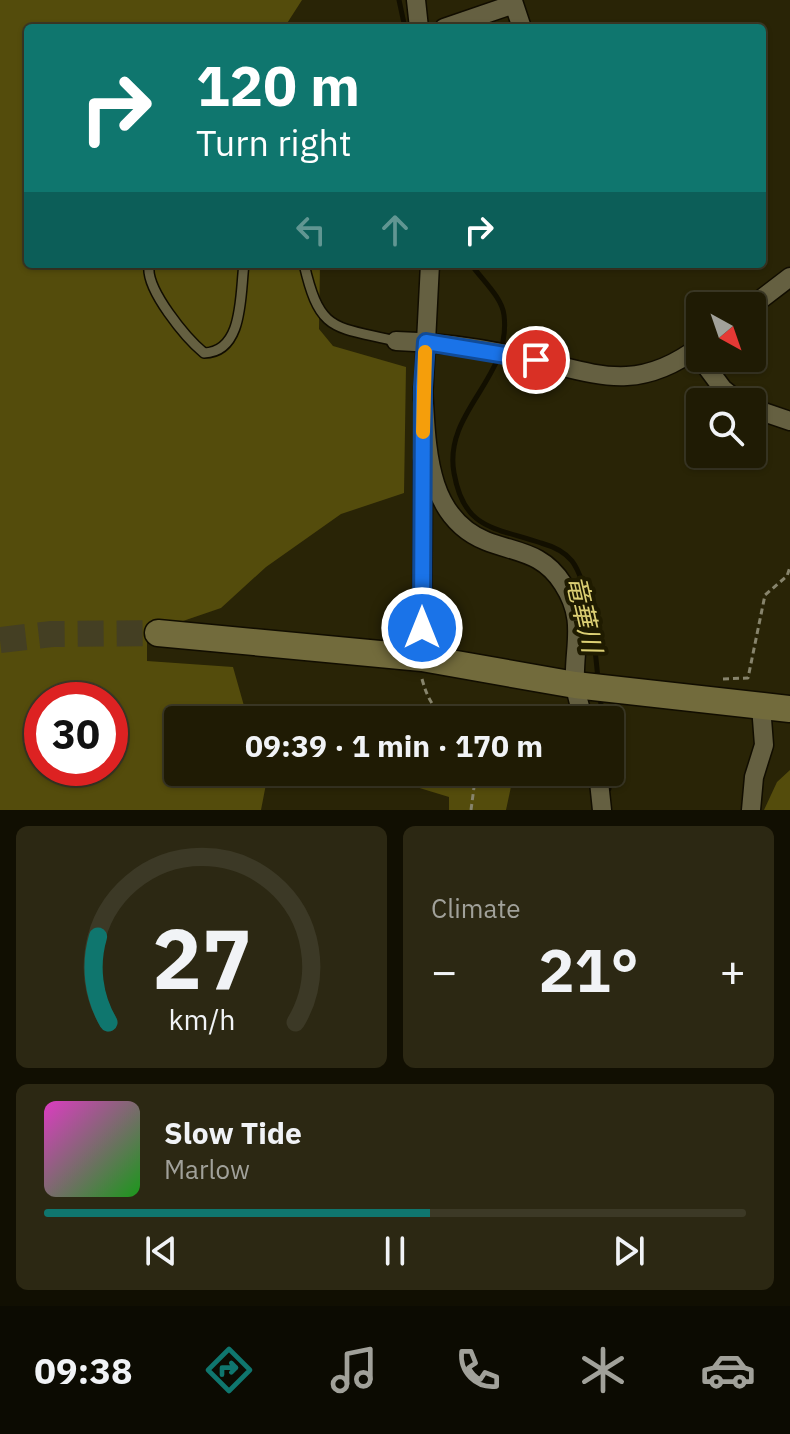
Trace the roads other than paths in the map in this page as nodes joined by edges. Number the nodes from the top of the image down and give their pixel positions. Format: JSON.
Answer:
{"nodes":[{"id":1,"x":416,"y":0,"type":"edge"},
{"id":2,"x":419,"y":24,"type":"edge"},
{"id":3,"x":456,"y":24,"type":"edge"},
{"id":4,"x":521,"y":24,"type":"edge"},
{"id":5,"x":149,"y":268,"type":"edge"},
{"id":6,"x":243,"y":268,"type":"edge"},
{"id":7,"x":305,"y":268,"type":"edge"},
{"id":8,"x":430,"y":268,"type":"edge"},
{"id":9,"x":790,"y":277,"type":"edge"},
{"id":10,"x":766,"y":295,"type":"edge"},
{"id":11,"x":396,"y":341,"type":"joint"},
{"id":12,"x":426,"y":342,"type":"junction"},
{"id":13,"x":686,"y":355,"type":"edge"},
{"id":14,"x":423,"y":387,"type":"junction"},
{"id":15,"x":766,"y":413,"type":"edge"},
{"id":16,"x":790,"y":421,"type":"edge"},
{"id":17,"x":158,"y":633,"type":"tunnel mouth"},
{"id":18,"x":422,"y":658,"type":"junction"},
{"id":19,"x":575,"y":685,"type":"junction"},
{"id":20,"x":580,"y":706,"type":"edge"},
{"id":21,"x":761,"y":706,"type":"junction"},
{"id":22,"x":790,"y":709,"type":"edge"},
{"id":23,"x":599,"y":786,"type":"edge"},
{"id":24,"x":602,"y":810,"type":"edge"},
{"id":25,"x":751,"y":810,"type":"edge"}],
"edges":[{"from":1,"to":2,"type":"street"},
{"from":3,"to":4,"type":"street"},
{"from":5,"to":6,"type":"lane"},
{"from":7,"to":11,"type":"lane"},
{"from":8,"to":12,"type":"street"},
{"from":9,"to":10,"type":"street"},
{"from":11,"to":12,"type":"street"},
{"from":12,"to":13,"type":"street"},
{"from":12,"to":14,"type":"street"},
{"from":14,"to":18,"type":"street"},
{"from":14,"to":19,"type":"street"},
{"from":15,"to":16,"type":"street"},
{"from":17,"to":18,"type":"street"},
{"from":18,"to":19,"type":"street"},
{"from":19,"to":20,"type":"street"},
{"from":19,"to":21,"type":"street"},
{"from":21,"to":22,"type":"street"},
{"from":21,"to":25,"type":"street"},
{"from":23,"to":24,"type":"street"}]}
